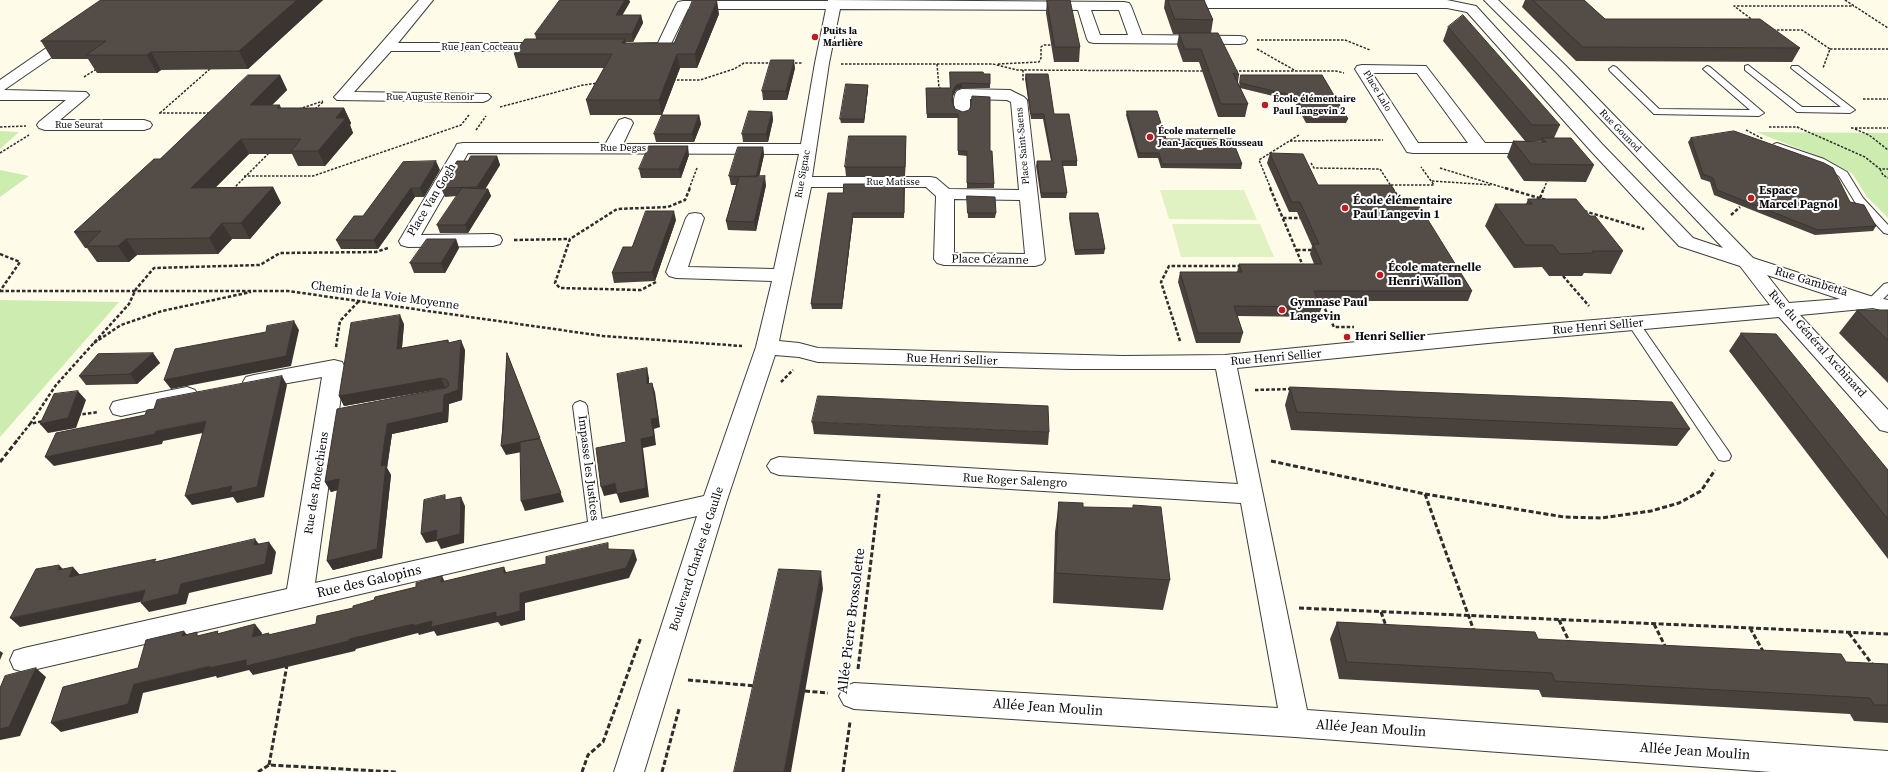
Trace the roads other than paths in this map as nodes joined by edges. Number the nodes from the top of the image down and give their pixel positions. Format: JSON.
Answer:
{"nodes":[{"id":1,"x":426,"y":0,"type":"edge"},
{"id":2,"x":1199,"y":0,"type":"edge"},
{"id":3,"x":1491,"y":0,"type":"edge"},
{"id":4,"x":835,"y":3,"type":"edge"},
{"id":5,"x":1083,"y":6,"type":"junction"},
{"id":6,"x":85,"y":28,"type":"edge"},
{"id":7,"x":1137,"y":39,"type":"junction"},
{"id":8,"x":1240,"y":40,"type":"road end"},
{"id":9,"x":387,"y":47,"type":"junction"},
{"id":10,"x":561,"y":47,"type":"edge"},
{"id":11,"x":624,"y":47,"type":"edge"},
{"id":12,"x":1748,"y":68,"type":"edge"},
{"id":13,"x":1796,"y":68,"type":"edge"},
{"id":14,"x":1707,"y":69,"type":"edge"},
{"id":15,"x":1613,"y":70,"type":"dead end"},
{"id":16,"x":0,"y":88,"type":"edge"},
{"id":17,"x":0,"y":94,"type":"edge"},
{"id":18,"x":483,"y":97,"type":"road end"},
{"id":19,"x":962,"y":110,"type":"edge"},
{"id":20,"x":625,"y":123,"type":"dead end"},
{"id":21,"x":144,"y":125,"type":"road end"},
{"id":22,"x":1778,"y":146,"type":"edge"},
{"id":23,"x":1596,"y":147,"type":"junction"},
{"id":24,"x":1635,"y":147,"type":"junction"},
{"id":25,"x":463,"y":148,"type":"joint"},
{"id":26,"x":612,"y":148,"type":"junction"},
{"id":27,"x":1480,"y":148,"type":"junction"},
{"id":28,"x":807,"y":149,"type":"junction"},
{"id":29,"x":803,"y":182,"type":"junction"},
{"id":30,"x":945,"y":194,"type":"junction"},
{"id":31,"x":1027,"y":195,"type":"junction"},
{"id":32,"x":695,"y":218,"type":"dead end"},
{"id":33,"x":1888,"y":231,"type":"edge"},
{"id":34,"x":493,"y":240,"type":"road end"},
{"id":35,"x":1748,"y":263,"type":"junction"},
{"id":36,"x":783,"y":275,"type":"junction"},
{"id":37,"x":1888,"y":288,"type":"edge"},
{"id":38,"x":1880,"y":304,"type":"edge"},
{"id":39,"x":1784,"y":310,"type":"junction"},
{"id":40,"x":1634,"y":324,"type":"junction"},
{"id":41,"x":767,"y":347,"type":"junction"},
{"id":42,"x":1225,"y":362,"type":"junction"},
{"id":43,"x":235,"y":386,"type":"edge"},
{"id":44,"x":205,"y":392,"type":"edge"},
{"id":45,"x":580,"y":406,"type":"dead end"},
{"id":46,"x":121,"y":408,"type":"road end"},
{"id":47,"x":1888,"y":424,"type":"edge"},
{"id":48,"x":1724,"y":456,"type":"road end"},
{"id":49,"x":779,"y":466,"type":"dead end"},
{"id":50,"x":1252,"y":494,"type":"junction"},
{"id":51,"x":714,"y":503,"type":"junction"},
{"id":52,"x":596,"y":529,"type":"junction"},
{"id":53,"x":299,"y":598,"type":"junction"},
{"id":54,"x":24,"y":660,"type":"dead end"},
{"id":55,"x":854,"y":696,"type":"road end"},
{"id":56,"x":1295,"y":723,"type":"junction"},
{"id":57,"x":1888,"y":766,"type":"edge"},
{"id":58,"x":629,"y":772,"type":"edge"}],
"edges":[{"from":1,"to":9,"type":"street"},
{"from":2,"to":23,"type":"street","name":"Rue Gambetta"},
{"from":3,"to":24,"type":"street","name":"Rue Gounod"},
{"from":4,"to":5,"type":"street"},
{"from":4,"to":11,"type":"street"},
{"from":4,"to":28,"type":"street","name":"Rue Signac"},
{"from":5,"to":7,"type":"street"},
{"from":5,"to":7,"type":"street"},
{"from":6,"to":16,"type":"street"},
{"from":7,"to":8,"type":"street"},
{"from":9,"to":10,"type":"street","name":"Rue Jean Cocteau"},
{"from":9,"to":18,"type":"street","name":"Rue Auguste Renoir"},
{"from":12,"to":13,"type":"lane"},
{"from":14,"to":15,"type":"lane"},
{"from":17,"to":21,"type":"street","name":"Rue Seurat"},
{"from":19,"to":31,"type":"street","name":"Place Saint-Saens"},
{"from":20,"to":26,"type":"street"},
{"from":22,"to":33,"type":"lane"},
{"from":23,"to":24,"type":"street","name":"Place Lalo"},
{"from":23,"to":27,"type":"street","name":"Place Lalo"},
{"from":23,"to":35,"type":"street","name":"Rue Gambetta"},
{"from":24,"to":35,"type":"street","name":"Rue Gounod"},
{"from":25,"to":26,"type":"street","name":"Rue Degas"},
{"from":25,"to":34,"type":"street","name":"Place Van Gogh"},
{"from":26,"to":28,"type":"street","name":"Rue Degas"},
{"from":27,"to":27,"type":"street","name":"Place Lalo"},
{"from":28,"to":29,"type":"street","name":"Rue Signac"},
{"from":29,"to":30,"type":"street","name":"Rue Matisse"},
{"from":29,"to":36,"type":"street","name":"Rue Signac"},
{"from":30,"to":31,"type":"street"},
{"from":30,"to":31,"type":"street","name":"Place Cézanne"},
{"from":32,"to":36,"type":"street"},
{"from":35,"to":38,"type":"street","name":"Rue Gambetta"},
{"from":35,"to":39,"type":"street","name":"Rue du Général Archinard"},
{"from":36,"to":41,"type":"street","name":"Rue Signac"},
{"from":37,"to":38,"type":"lane"},
{"from":38,"to":39,"type":"street","name":"Rue Gambetta"},
{"from":39,"to":40,"type":"street","name":"Rue Henri Sellier"},
{"from":39,"to":47,"type":"street","name":"Rue du Général Archinard"},
{"from":40,"to":42,"type":"street","name":"Rue Henri Sellier"},
{"from":40,"to":48,"type":"lane"},
{"from":41,"to":42,"type":"street","name":"Rue Henri Sellier"},
{"from":41,"to":51,"type":"street","name":"Boulevard Charles de Gaulle"},
{"from":42,"to":50,"type":"street"},
{"from":43,"to":53,"type":"street","name":"Rue des Rotechiens"},
{"from":44,"to":46,"type":"street"},
{"from":45,"to":52,"type":"lane","name":"Impasse les Justices"},
{"from":49,"to":50,"type":"street","name":"Rue Roger Salengro"},
{"from":50,"to":56,"type":"street"},
{"from":51,"to":52,"type":"street","name":"Rue des Galopins"},
{"from":51,"to":58,"type":"street","name":"Boulevard Charles de Gaulle"},
{"from":52,"to":53,"type":"street","name":"Rue des Galopins"},
{"from":53,"to":54,"type":"street","name":"Rue des Galopins"},
{"from":55,"to":56,"type":"street","name":"Allée Jean Moulin"},
{"from":56,"to":57,"type":"street","name":"Allée Jean Moulin"}]}
